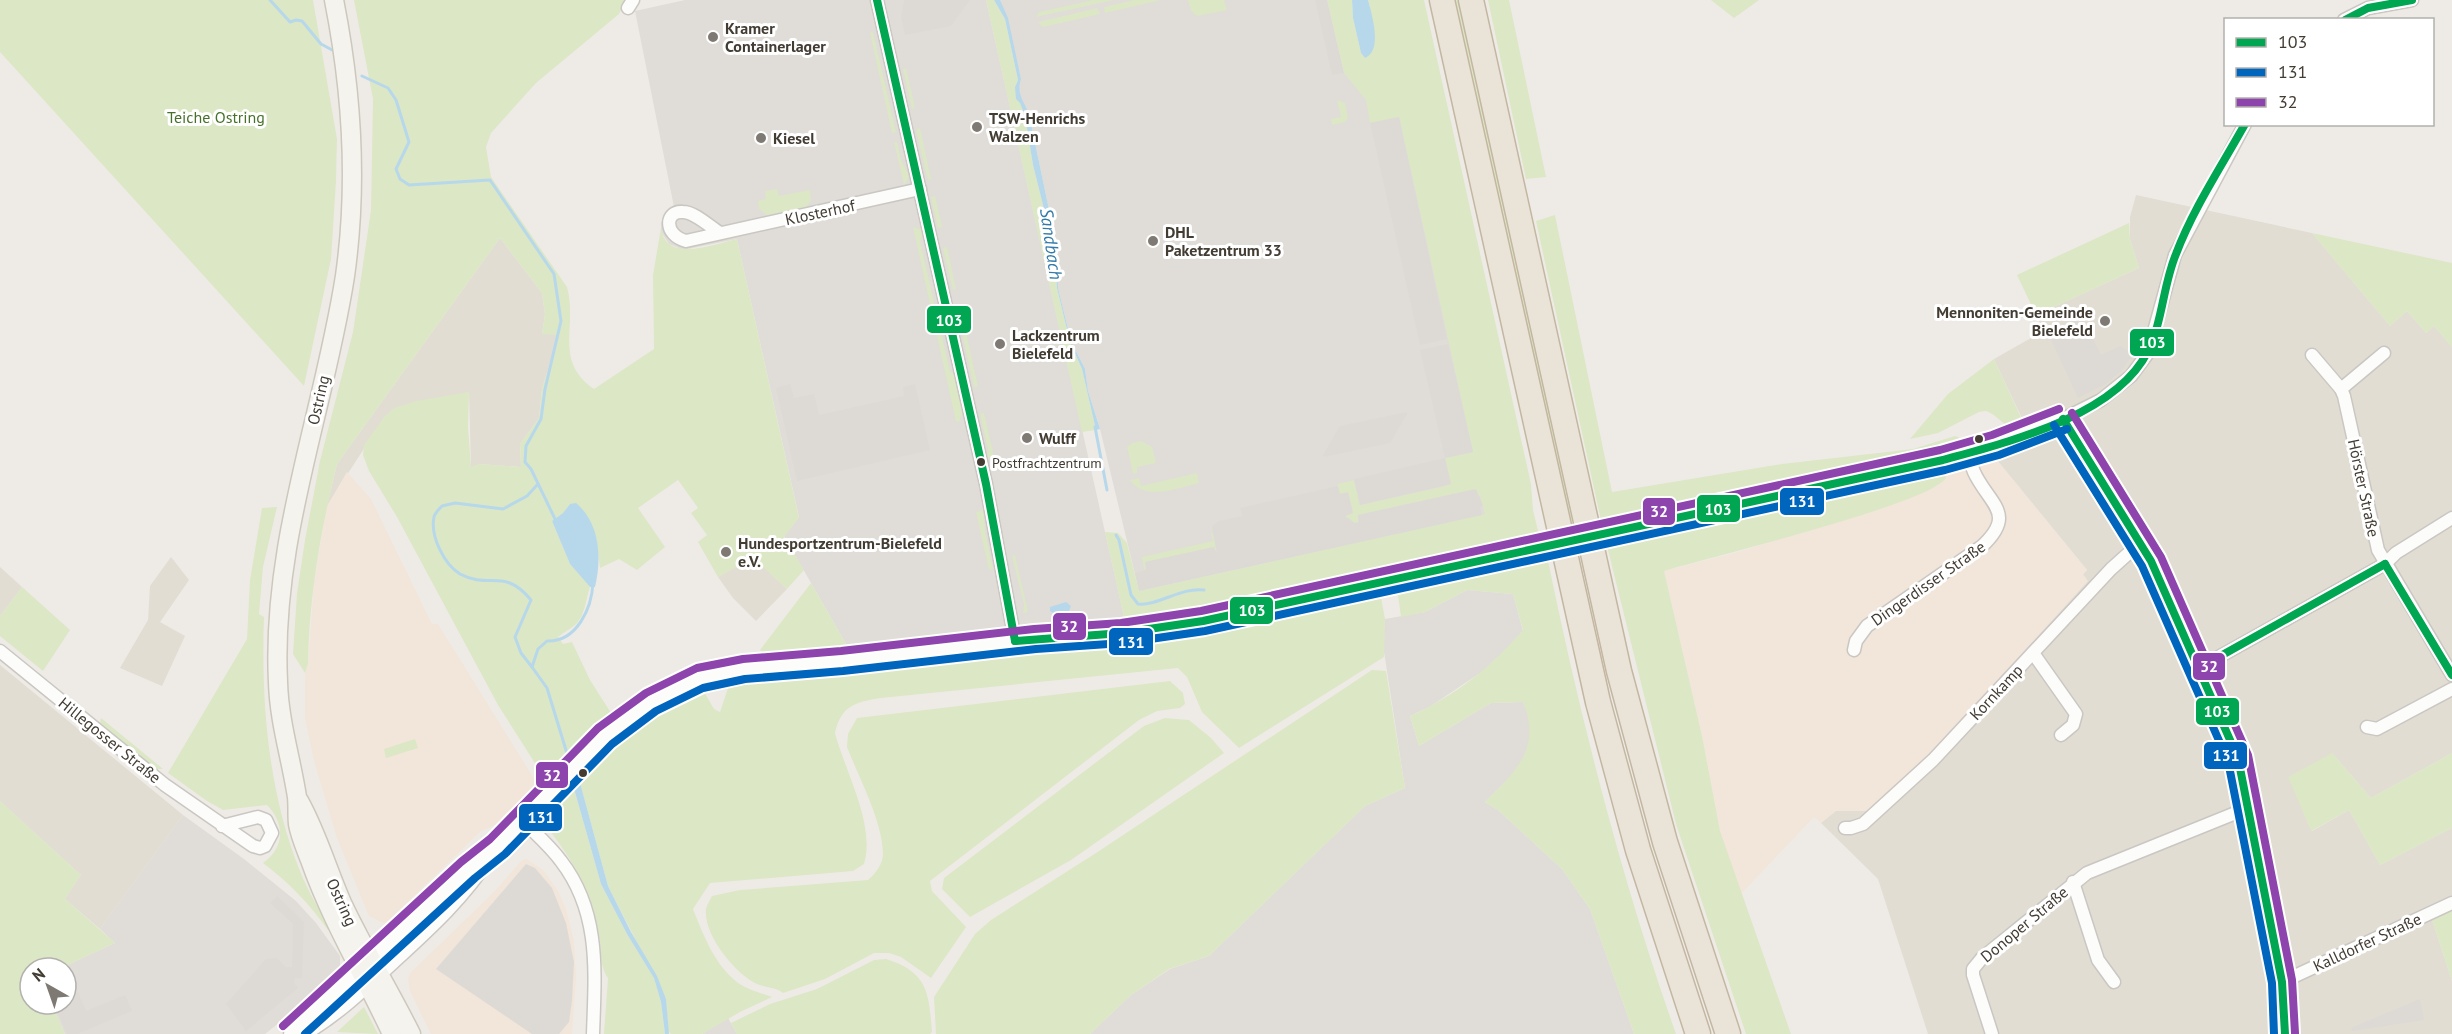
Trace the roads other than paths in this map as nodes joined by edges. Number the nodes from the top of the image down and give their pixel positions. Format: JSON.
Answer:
{"nodes":[{"id":1,"x":334,"y":0,"type":"edge"},
{"id":2,"x":877,"y":0,"type":"edge"},
{"id":3,"x":1442,"y":0,"type":"edge"},
{"id":4,"x":1472,"y":0,"type":"edge"},
{"id":5,"x":2412,"y":0,"type":"edge"},
{"id":6,"x":2347,"y":18,"type":"edge"},
{"id":7,"x":2244,"y":126,"type":"edge"},
{"id":8,"x":920,"y":189,"type":"junction"},
{"id":9,"x":720,"y":233,"type":"dead end"},
{"id":10,"x":2384,"y":353,"type":"dead end"},
{"id":11,"x":2312,"y":356,"type":"dead end"},
{"id":12,"x":2341,"y":389,"type":"junction"},
{"id":13,"x":2063,"y":419,"type":"junction"},
{"id":14,"x":1968,"y":453,"type":"junction"},
{"id":15,"x":2452,"y":518,"type":"edge"},
{"id":16,"x":2140,"y":543,"type":"junction"},
{"id":17,"x":2385,"y":564,"type":"junction"},
{"id":18,"x":1015,"y":641,"type":"junction"},
{"id":19,"x":1854,"y":650,"type":"dead end"},
{"id":20,"x":0,"y":651,"type":"edge"},
{"id":21,"x":2032,"y":652,"type":"junction"},
{"id":22,"x":2199,"y":668,"type":"junction"},
{"id":23,"x":2452,"y":675,"type":"edge"},
{"id":24,"x":2452,"y":689,"type":"edge"},
{"id":25,"x":2367,"y":727,"type":"dead end"},
{"id":26,"x":2061,"y":735,"type":"dead end"},
{"id":27,"x":2248,"y":808,"type":"junction"},
{"id":28,"x":524,"y":820,"type":"junction"},
{"id":29,"x":222,"y":825,"type":"dead end"},
{"id":30,"x":1845,"y":828,"type":"dead end"},
{"id":31,"x":497,"y":847,"type":"junction"},
{"id":32,"x":2073,"y":882,"type":"junction"},
{"id":33,"x":2452,"y":903,"type":"edge"},
{"id":34,"x":370,"y":973,"type":"junction"},
{"id":35,"x":2114,"y":982,"type":"dead end"},
{"id":36,"x":2282,"y":982,"type":"junction"},
{"id":37,"x":290,"y":1034,"type":"edge"},
{"id":38,"x":305,"y":1034,"type":"edge"},
{"id":39,"x":392,"y":1034,"type":"edge"},
{"id":40,"x":411,"y":1034,"type":"edge"},
{"id":41,"x":593,"y":1034,"type":"edge"},
{"id":42,"x":1698,"y":1034,"type":"edge"},
{"id":43,"x":1728,"y":1034,"type":"edge"},
{"id":44,"x":1992,"y":1034,"type":"edge"},
{"id":45,"x":2285,"y":1034,"type":"edge"}],
"edges":[{"from":1,"to":34,"type":"main road","name":"Ostring"},
{"from":2,"to":8,"type":"street"},
{"from":3,"to":42,"type":"highway"},
{"from":4,"to":43,"type":"highway"},
{"from":5,"to":6,"type":"street"},
{"from":7,"to":13,"type":"street"},
{"from":8,"to":9,"type":"street","name":"Klosterhof"},
{"from":8,"to":18,"type":"street"},
{"from":10,"to":12,"type":"street"},
{"from":11,"to":12,"type":"street","name":"Hörster Straße"},
{"from":12,"to":17,"type":"street","name":"Hörster Straße"},
{"from":13,"to":14,"type":"street"},
{"from":13,"to":16,"type":"street"},
{"from":14,"to":18,"type":"street","bridge":true},
{"from":14,"to":19,"type":"street","name":"Dingerdisser Straße"},
{"from":15,"to":17,"type":"street"},
{"from":16,"to":21,"type":"street","name":"Kornkamp"},
{"from":16,"to":22,"type":"street"},
{"from":17,"to":22,"type":"street"},
{"from":17,"to":23,"type":"street","name":"Hörster Straße"},
{"from":18,"to":28,"type":"street"},
{"from":20,"to":29,"type":"street","name":"Hillegosser Straße"},
{"from":21,"to":26,"type":"street"},
{"from":21,"to":30,"type":"street","name":"Kornkamp"},
{"from":22,"to":27,"type":"street"},
{"from":24,"to":25,"type":"street"},
{"from":27,"to":32,"type":"street","name":"Donoper Straße"},
{"from":27,"to":36,"type":"street"},
{"from":28,"to":31,"type":"street"},
{"from":28,"to":41,"type":"street"},
{"from":31,"to":34,"type":"street"},
{"from":31,"to":34,"type":"street"},
{"from":32,"to":35,"type":"street","name":"Donoper Straße"},
{"from":32,"to":44,"type":"street","name":"Donoper Straße"},
{"from":33,"to":36,"type":"street","name":"Kalldorfer Straße"},
{"from":34,"to":37,"type":"street"},
{"from":34,"to":38,"type":"street"},
{"from":34,"to":39,"type":"main road","name":"Ostring"},
{"from":34,"to":40,"type":"main road","name":"Ostring"},
{"from":36,"to":45,"type":"street"}]}
